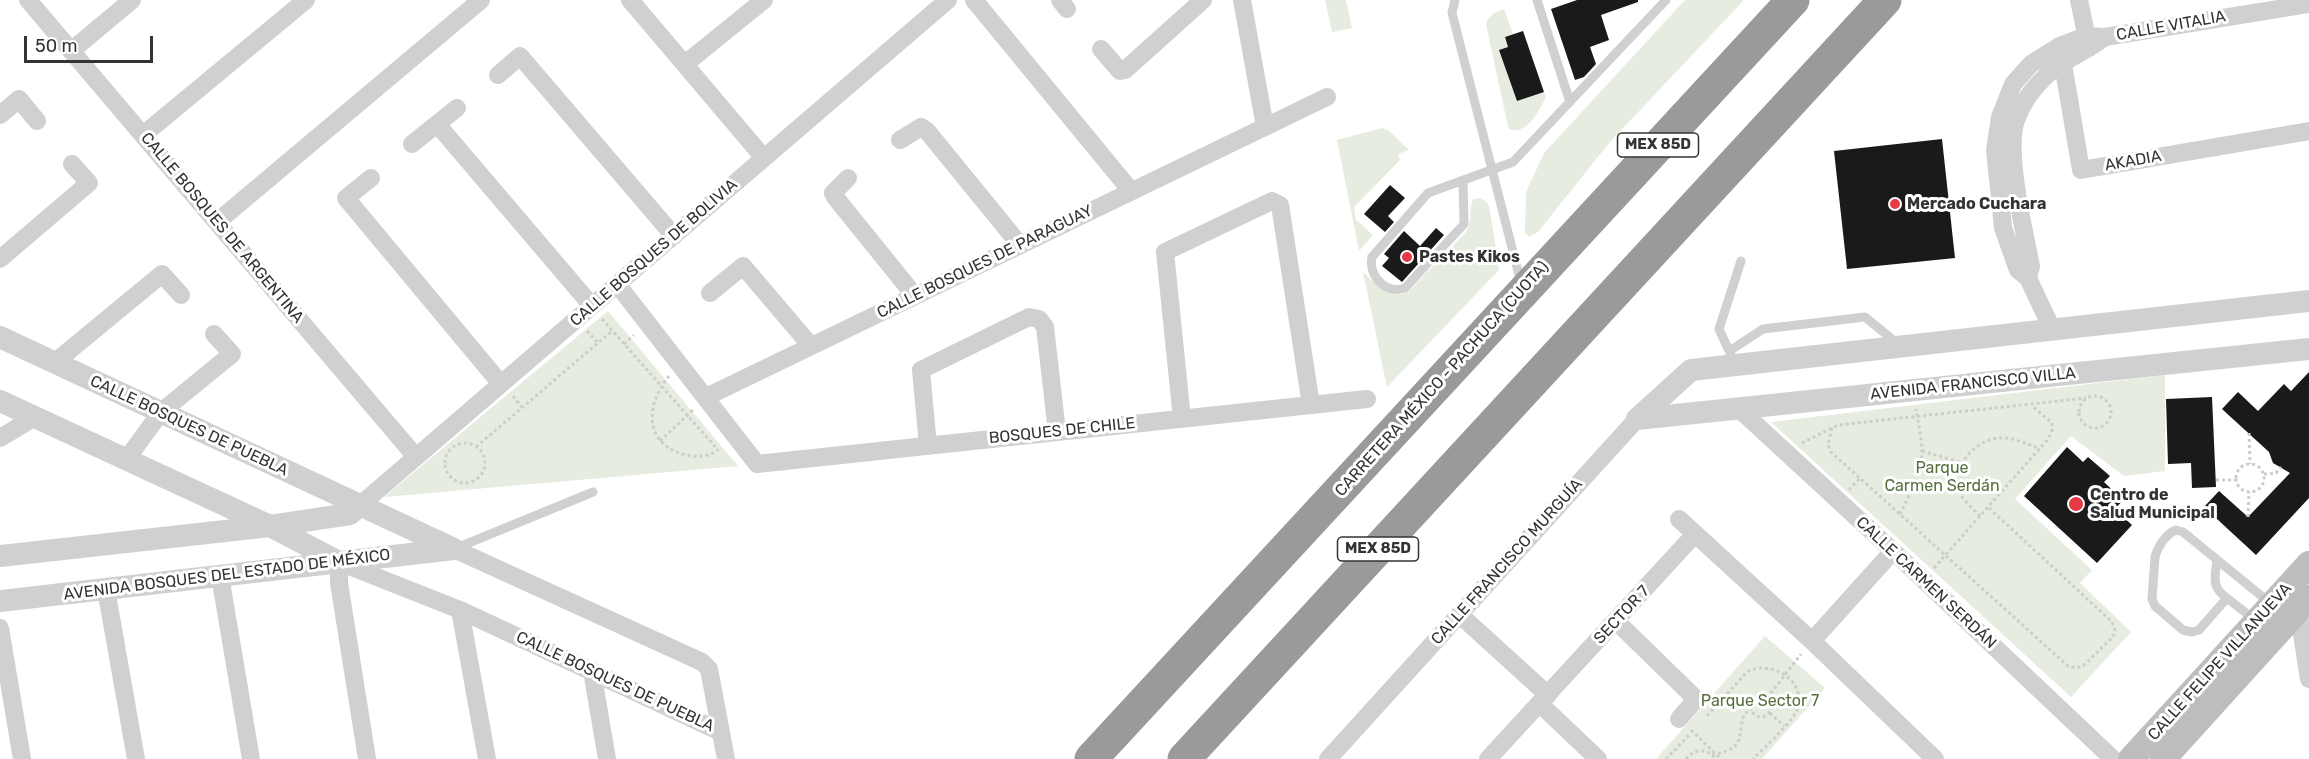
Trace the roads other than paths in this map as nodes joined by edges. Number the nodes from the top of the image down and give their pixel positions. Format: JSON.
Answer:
{"nodes":[{"id":1,"x":28,"y":0,"type":"edge"},
{"id":2,"x":132,"y":0,"type":"edge"},
{"id":3,"x":306,"y":0,"type":"edge"},
{"id":4,"x":481,"y":0,"type":"edge"},
{"id":5,"x":630,"y":0,"type":"edge"},
{"id":6,"x":764,"y":0,"type":"edge"},
{"id":7,"x":948,"y":0,"type":"edge"},
{"id":8,"x":974,"y":0,"type":"edge"},
{"id":9,"x":1203,"y":0,"type":"edge"},
{"id":10,"x":1242,"y":0,"type":"edge"},
{"id":11,"x":1455,"y":0,"type":"edge"},
{"id":12,"x":1537,"y":0,"type":"edge"},
{"id":13,"x":1665,"y":0,"type":"edge"},
{"id":14,"x":1793,"y":0,"type":"edge"},
{"id":15,"x":1884,"y":0,"type":"edge"},
{"id":16,"x":2079,"y":0,"type":"edge"},
{"id":17,"x":2309,"y":4,"type":"edge"},
{"id":18,"x":2223,"y":9,"type":"edge"},
{"id":19,"x":2088,"y":43,"type":"junction"},
{"id":20,"x":1101,"y":49,"type":"dead end"},
{"id":21,"x":71,"y":51,"type":"junction"},
{"id":22,"x":2062,"y":53,"type":"junction"},
{"id":23,"x":685,"y":64,"type":"junction"},
{"id":24,"x":498,"y":75,"type":"dead end"},
{"id":25,"x":1327,"y":97,"type":"dead end"},
{"id":26,"x":1570,"y":102,"type":"junction"},
{"id":27,"x":457,"y":108,"type":"dead end"},
{"id":28,"x":0,"y":115,"type":"edge"},
{"id":29,"x":37,"y":121,"type":"dead end"},
{"id":30,"x":437,"y":124,"type":"junction"},
{"id":31,"x":1265,"y":127,"type":"junction"},
{"id":32,"x":2309,"y":131,"type":"edge"},
{"id":33,"x":143,"y":135,"type":"junction"},
{"id":34,"x":900,"y":140,"type":"dead end"},
{"id":35,"x":412,"y":144,"type":"dead end"},
{"id":36,"x":764,"y":158,"type":"junction"},
{"id":37,"x":72,"y":164,"type":"dead end"},
{"id":38,"x":1492,"y":170,"type":"junction"},
{"id":39,"x":371,"y":178,"type":"dead end"},
{"id":40,"x":848,"y":178,"type":"dead end"},
{"id":41,"x":1463,"y":181,"type":"junction"},
{"id":42,"x":1131,"y":191,"type":"junction"},
{"id":43,"x":217,"y":222,"type":"junction"},
{"id":44,"x":674,"y":236,"type":"junction"},
{"id":45,"x":1020,"y":245,"type":"junction"},
{"id":46,"x":0,"y":259,"type":"edge"},
{"id":47,"x":1741,"y":261,"type":"dead end"},
{"id":48,"x":617,"y":284,"type":"junction"},
{"id":49,"x":1523,"y":290,"type":"junction"},
{"id":50,"x":710,"y":293,"type":"dead end"},
{"id":51,"x":181,"y":295,"type":"dead end"},
{"id":52,"x":915,"y":296,"type":"junction"},
{"id":53,"x":2309,"y":301,"type":"edge"},
{"id":54,"x":591,"y":306,"type":"junction"},
{"id":55,"x":2052,"y":329,"type":"junction"},
{"id":56,"x":214,"y":334,"type":"dead end"},
{"id":57,"x":0,"y":337,"type":"edge"},
{"id":58,"x":811,"y":346,"type":"junction"},
{"id":59,"x":1901,"y":347,"type":"junction"},
{"id":60,"x":2309,"y":349,"type":"edge"},
{"id":61,"x":1732,"y":358,"type":"junction"},
{"id":62,"x":54,"y":363,"type":"junction"},
{"id":63,"x":501,"y":384,"type":"junction"},
{"id":64,"x":706,"y":397,"type":"junction"},
{"id":65,"x":1367,"y":399,"type":"dead end"},
{"id":66,"x":0,"y":401,"type":"edge"},
{"id":67,"x":1311,"y":405,"type":"junction"},
{"id":68,"x":1738,"y":408,"type":"junction"},
{"id":69,"x":161,"y":412,"type":"junction"},
{"id":70,"x":35,"y":417,"type":"junction"},
{"id":71,"x":1636,"y":418,"type":"junction"},
{"id":72,"x":1182,"y":419,"type":"junction"},
{"id":73,"x":1057,"y":432,"type":"junction"},
{"id":74,"x":0,"y":438,"type":"edge"},
{"id":75,"x":928,"y":446,"type":"junction"},
{"id":76,"x":416,"y":457,"type":"junction"},
{"id":77,"x":126,"y":460,"type":"junction"},
{"id":78,"x":593,"y":492,"type":"dead end"},
{"id":79,"x":212,"y":500,"type":"junction"},
{"id":80,"x":359,"y":506,"type":"junction"},
{"id":81,"x":1679,"y":519,"type":"dead end"},
{"id":82,"x":270,"y":526,"type":"junction"},
{"id":83,"x":210,"y":532,"type":"junction"},
{"id":84,"x":1695,"y":534,"type":"junction"},
{"id":85,"x":454,"y":549,"type":"junction"},
{"id":86,"x":1893,"y":551,"type":"junction"},
{"id":87,"x":0,"y":556,"type":"edge"},
{"id":88,"x":2217,"y":560,"type":"junction"},
{"id":89,"x":339,"y":562,"type":"junction"},
{"id":90,"x":2309,"y":564,"type":"edge"},
{"id":91,"x":220,"y":576,"type":"junction"},
{"id":92,"x":106,"y":589,"type":"junction"},
{"id":93,"x":2227,"y":598,"type":"junction"},
{"id":94,"x":0,"y":601,"type":"edge"},
{"id":95,"x":2304,"y":603,"type":"edge"},
{"id":96,"x":460,"y":610,"type":"junction"},
{"id":97,"x":2265,"y":613,"type":"junction"},
{"id":98,"x":1460,"y":615,"type":"junction"},
{"id":99,"x":1616,"y":621,"type":"junction"},
{"id":100,"x":0,"y":628,"type":"edge"},
{"id":101,"x":1812,"y":641,"type":"junction"},
{"id":102,"x":592,"y":671,"type":"junction"},
{"id":103,"x":2309,"y":679,"type":"edge"},
{"id":104,"x":1544,"y":699,"type":"junction"},
{"id":105,"x":1679,"y":719,"type":"road end"},
{"id":106,"x":721,"y":732,"type":"junction"},
{"id":107,"x":22,"y":759,"type":"edge"},
{"id":108,"x":136,"y":759,"type":"edge"},
{"id":109,"x":251,"y":759,"type":"edge"},
{"id":110,"x":367,"y":759,"type":"edge"},
{"id":111,"x":487,"y":759,"type":"edge"},
{"id":112,"x":607,"y":759,"type":"edge"},
{"id":113,"x":726,"y":759,"type":"edge"},
{"id":114,"x":1091,"y":759,"type":"edge"},
{"id":115,"x":1184,"y":759,"type":"edge"},
{"id":116,"x":1329,"y":759,"type":"edge"},
{"id":117,"x":1488,"y":759,"type":"edge"},
{"id":118,"x":1598,"y":759,"type":"edge"},
{"id":119,"x":1935,"y":759,"type":"edge"},
{"id":120,"x":2113,"y":759,"type":"edge"},
{"id":121,"x":2131,"y":759,"type":"edge"},
{"id":122,"x":2163,"y":759,"type":"edge"}],
"edges":[{"from":1,"to":21,"type":"street","name":"CALLE BOSQUES DE ARGENTINA"},
{"from":2,"to":21,"type":"street"},
{"from":3,"to":33,"type":"street"},
{"from":4,"to":43,"type":"street"},
{"from":5,"to":23,"type":"street"},
{"from":6,"to":23,"type":"street"},
{"from":7,"to":36,"type":"street","name":"CALLE BOSQUES DE BOLIVIA"},
{"from":8,"to":42,"type":"street"},
{"from":9,"to":20,"type":"street"},
{"from":10,"to":31,"type":"street"},
{"from":11,"to":38,"type":"lane"},
{"from":12,"to":26,"type":"lane"},
{"from":13,"to":26,"type":"lane"},
{"from":14,"to":49,"type":"highway","name":"CARRETERA MÉXICO - PACHUCA (CUOTA)","number":"MEX 85D"},
{"from":15,"to":115,"type":"highway","number":"MEX 85D"},
{"from":16,"to":19,"type":"street"},
{"from":17,"to":18,"type":"street","name":"CALLE VITALIA"},
{"from":18,"to":19,"type":"street","name":"CALLE VITALIA"},
{"from":19,"to":22,"type":"street","name":"CALLE VITALIA"},
{"from":21,"to":33,"type":"street","name":"CALLE BOSQUES DE ARGENTINA"},
{"from":22,"to":32,"type":"street","name":"AKADIA"},
{"from":22,"to":55,"type":"street","name":"CALLE VITALIA"},
{"from":23,"to":36,"type":"street"},
{"from":24,"to":44,"type":"street"},
{"from":25,"to":31,"type":"street","name":"CALLE BOSQUES DE PARAGUAY"},
{"from":26,"to":38,"type":"lane"},
{"from":27,"to":30,"type":"street"},
{"from":28,"to":29,"type":"street"},
{"from":30,"to":35,"type":"street"},
{"from":30,"to":54,"type":"street"},
{"from":31,"to":42,"type":"street","name":"CALLE BOSQUES DE PARAGUAY"},
{"from":33,"to":43,"type":"street","name":"CALLE BOSQUES DE ARGENTINA"},
{"from":34,"to":45,"type":"street"},
{"from":36,"to":44,"type":"street","name":"CALLE BOSQUES DE BOLIVIA"},
{"from":37,"to":46,"type":"street"},
{"from":38,"to":41,"type":"lane"},
{"from":38,"to":49,"type":"lane"},
{"from":39,"to":63,"type":"street"},
{"from":40,"to":52,"type":"street"},
{"from":41,"to":41,"type":"lane"},
{"from":42,"to":45,"type":"street","name":"CALLE BOSQUES DE PARAGUAY"},
{"from":43,"to":76,"type":"street","name":"CALLE BOSQUES DE ARGENTINA"},
{"from":44,"to":48,"type":"street","name":"CALLE BOSQUES DE BOLIVIA"},
{"from":45,"to":52,"type":"street","name":"CALLE BOSQUES DE PARAGUAY"},
{"from":47,"to":61,"type":"lane"},
{"from":48,"to":54,"type":"street","name":"CALLE BOSQUES DE BOLIVIA"},
{"from":48,"to":64,"type":"street"},
{"from":49,"to":114,"type":"highway","name":"CARRETERA MÉXICO - PACHUCA (CUOTA)","number":"MEX 85D"},
{"from":50,"to":58,"type":"street"},
{"from":51,"to":62,"type":"street"},
{"from":52,"to":58,"type":"street","name":"CALLE BOSQUES DE PARAGUAY"},
{"from":53,"to":55,"type":"street"},
{"from":54,"to":63,"type":"street","name":"CALLE BOSQUES DE BOLIVIA"},
{"from":55,"to":59,"type":"street"},
{"from":56,"to":69,"type":"street"},
{"from":57,"to":62,"type":"street","name":"CALLE BOSQUES DE PUEBLA"},
{"from":58,"to":64,"type":"street","name":"CALLE BOSQUES DE PARAGUAY"},
{"from":59,"to":61,"type":"street"},
{"from":59,"to":61,"type":"lane"},
{"from":60,"to":68,"type":"street","name":"AVENIDA FRANCISCO VILLA"},
{"from":61,"to":71,"type":"street","name":"CALLE FRANCISCO MURGUÍA"},
{"from":62,"to":69,"type":"street","name":"CALLE BOSQUES DE PUEBLA"},
{"from":63,"to":76,"type":"street","name":"CALLE BOSQUES DE BOLIVIA"},
{"from":64,"to":75,"type":"street","name":"BOSQUES DE CHILE"},
{"from":65,"to":67,"type":"street","name":"BOSQUES DE CHILE"},
{"from":66,"to":70,"type":"street","name":"CALLE BOSQUES DE PUEBLA"},
{"from":67,"to":72,"type":"street","name":"BOSQUES DE CHILE"},
{"from":67,"to":72,"type":"street"},
{"from":68,"to":71,"type":"street","name":"AVENIDA FRANCISCO VILLA"},
{"from":68,"to":86,"type":"street","name":"CALLE CARMEN SERDÁN"},
{"from":69,"to":77,"type":"street"},
{"from":69,"to":80,"type":"street","name":"CALLE BOSQUES DE PUEBLA"},
{"from":70,"to":74,"type":"street"},
{"from":70,"to":77,"type":"street","name":"CALLE BOSQUES DE PUEBLA"},
{"from":71,"to":98,"type":"street","name":"CALLE FRANCISCO MURGUÍA"},
{"from":72,"to":73,"type":"street","name":"BOSQUES DE CHILE"},
{"from":73,"to":75,"type":"street","name":"BOSQUES DE CHILE"},
{"from":73,"to":75,"type":"street"},
{"from":76,"to":80,"type":"street","name":"CALLE BOSQUES DE BOLIVIA"},
{"from":77,"to":79,"type":"street","name":"CALLE BOSQUES DE PUEBLA"},
{"from":78,"to":85,"type":"lane"},
{"from":79,"to":82,"type":"street","name":"CALLE BOSQUES DE PUEBLA"},
{"from":79,"to":83,"type":"street"},
{"from":80,"to":82,"type":"street"},
{"from":80,"to":85,"type":"street","name":"CALLE BOSQUES DE PUEBLA"},
{"from":81,"to":84,"type":"street"},
{"from":82,"to":83,"type":"street"},
{"from":82,"to":89,"type":"street","name":"CALLE BOSQUES DE PUEBLA"},
{"from":83,"to":87,"type":"street"},
{"from":84,"to":99,"type":"street","name":"SECTOR 7"},
{"from":84,"to":101,"type":"street"},
{"from":85,"to":89,"type":"street","name":"AVENIDA BOSQUES DEL ESTADO DE MÉXICO"},
{"from":85,"to":106,"type":"street","name":"CALLE BOSQUES DE PUEBLA"},
{"from":86,"to":101,"type":"street"},
{"from":86,"to":120,"type":"street","name":"CALLE CARMEN SERDÁN"},
{"from":88,"to":93,"type":"lane"},
{"from":88,"to":93,"type":"lane"},
{"from":88,"to":97,"type":"lane"},
{"from":89,"to":91,"type":"street","name":"AVENIDA BOSQUES DEL ESTADO DE MÉXICO"},
{"from":89,"to":96,"type":"street","name":"CALLE BOSQUES DE PUEBLA"},
{"from":89,"to":110,"type":"street"},
{"from":90,"to":97,"type":"main road","name":"CALLE FELIPE VILLANUEVA"},
{"from":91,"to":92,"type":"street","name":"AVENIDA BOSQUES DEL ESTADO DE MÉXICO"},
{"from":91,"to":109,"type":"street"},
{"from":92,"to":94,"type":"street","name":"AVENIDA BOSQUES DEL ESTADO DE MÉXICO"},
{"from":92,"to":108,"type":"street"},
{"from":93,"to":97,"type":"lane"},
{"from":95,"to":103,"type":"street"},
{"from":95,"to":122,"type":"main road","name":"CALLE FELIPE VILLANUEVA"},
{"from":96,"to":102,"type":"street","name":"CALLE BOSQUES DE PUEBLA"},
{"from":96,"to":111,"type":"street"},
{"from":97,"to":121,"type":"main road","name":"CALLE FELIPE VILLANUEVA"},
{"from":98,"to":104,"type":"street"},
{"from":98,"to":116,"type":"street","name":"CALLE FRANCISCO MURGUÍA"},
{"from":99,"to":104,"type":"street","name":"SECTOR 7"},
{"from":99,"to":105,"type":"street"},
{"from":100,"to":107,"type":"street"},
{"from":101,"to":119,"type":"street"},
{"from":102,"to":106,"type":"street","name":"CALLE BOSQUES DE PUEBLA"},
{"from":102,"to":112,"type":"street"},
{"from":104,"to":117,"type":"street","name":"SECTOR 7"},
{"from":104,"to":118,"type":"street"},
{"from":106,"to":113,"type":"street"}]}
